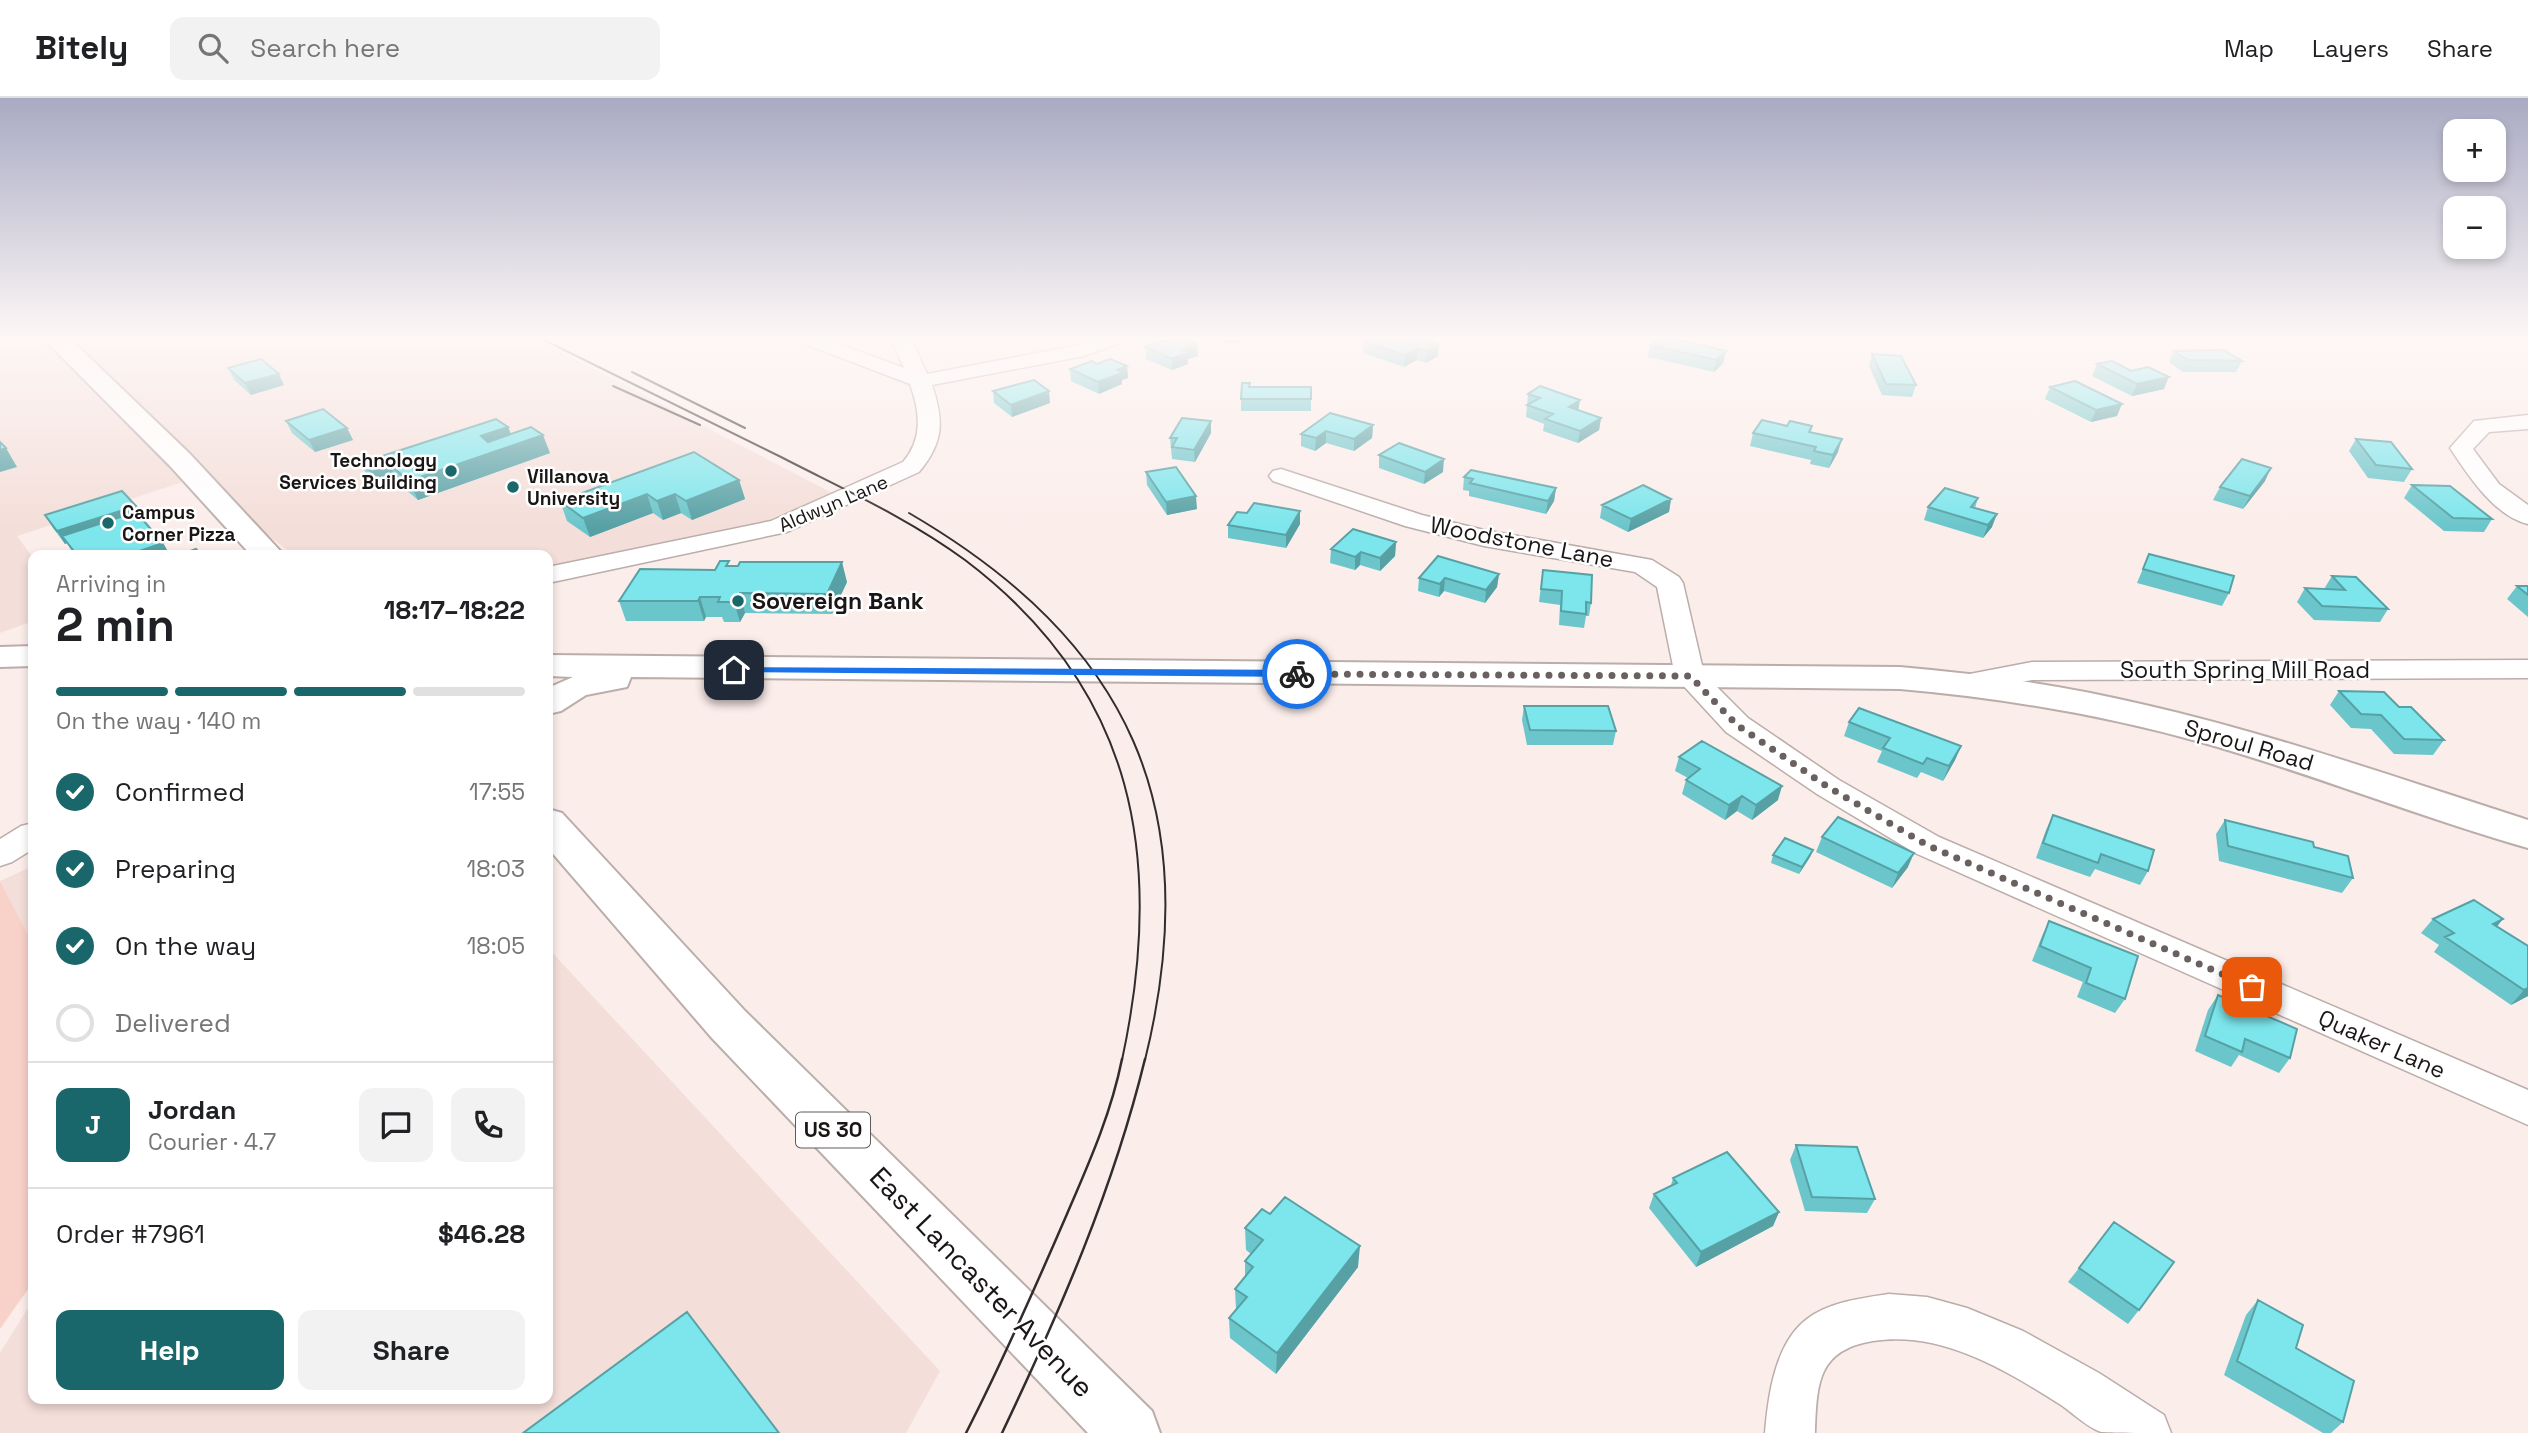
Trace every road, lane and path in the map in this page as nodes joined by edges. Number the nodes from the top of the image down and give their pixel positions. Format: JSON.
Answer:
{"nodes":[{"id":1,"x":121,"y":402,"type":"edge"},
{"id":2,"x":927,"y":402,"type":"edge"},
{"id":3,"x":2528,"y":422,"type":"edge"},
{"id":4,"x":1281,"y":476,"type":"dead end"},
{"id":5,"x":2528,"y":517,"type":"edge"},
{"id":6,"x":263,"y":550,"type":"edge"},
{"id":7,"x":553,"y":574,"type":"edge"},
{"id":8,"x":28,"y":656,"type":"edge"},
{"id":9,"x":0,"y":657,"type":"edge"},
{"id":10,"x":553,"y":666,"type":"edge"},
{"id":11,"x":665,"y":669,"type":"junction"},
{"id":12,"x":2528,"y":669,"type":"edge"},
{"id":13,"x":1690,"y":676,"type":"junction"},
{"id":14,"x":1964,"y":683,"type":"junction"},
{"id":15,"x":553,"y":701,"type":"edge"},
{"id":16,"x":553,"y":828,"type":"edge"},
{"id":17,"x":2519,"y":835,"type":"edge"},
{"id":18,"x":28,"y":837,"type":"edge"},
{"id":19,"x":0,"y":854,"type":"edge"},
{"id":20,"x":2528,"y":1108,"type":"edge"},
{"id":21,"x":1130,"y":1433,"type":"edge"},
{"id":22,"x":1790,"y":1433,"type":"edge"},
{"id":23,"x":2146,"y":1433,"type":"edge"}],
"edges":[{"from":1,"to":6,"type":"main road"},
{"from":2,"to":7,"type":"street","name":"Aldwyn Lane"},
{"from":3,"to":5,"type":"street"},
{"from":4,"to":13,"type":"street","name":"Woodstone Lane"},
{"from":8,"to":9,"type":"main road"},
{"from":10,"to":11,"type":"main road"},
{"from":11,"to":13,"type":"main road","name":"Sproul Road"},
{"from":11,"to":15,"type":"main road"},
{"from":12,"to":14,"type":"street","name":"South Spring Mill Road"},
{"from":13,"to":14,"type":"main road","name":"Sproul Road"},
{"from":13,"to":20,"type":"street","name":"Quaker Lane"},
{"from":14,"to":17,"type":"main road","name":"Sproul Road"},
{"from":16,"to":21,"type":"main road","name":"East Lancaster Avenue","number":"US 30"},
{"from":18,"to":19,"type":"street"},
{"from":22,"to":23,"type":"street"}]}
